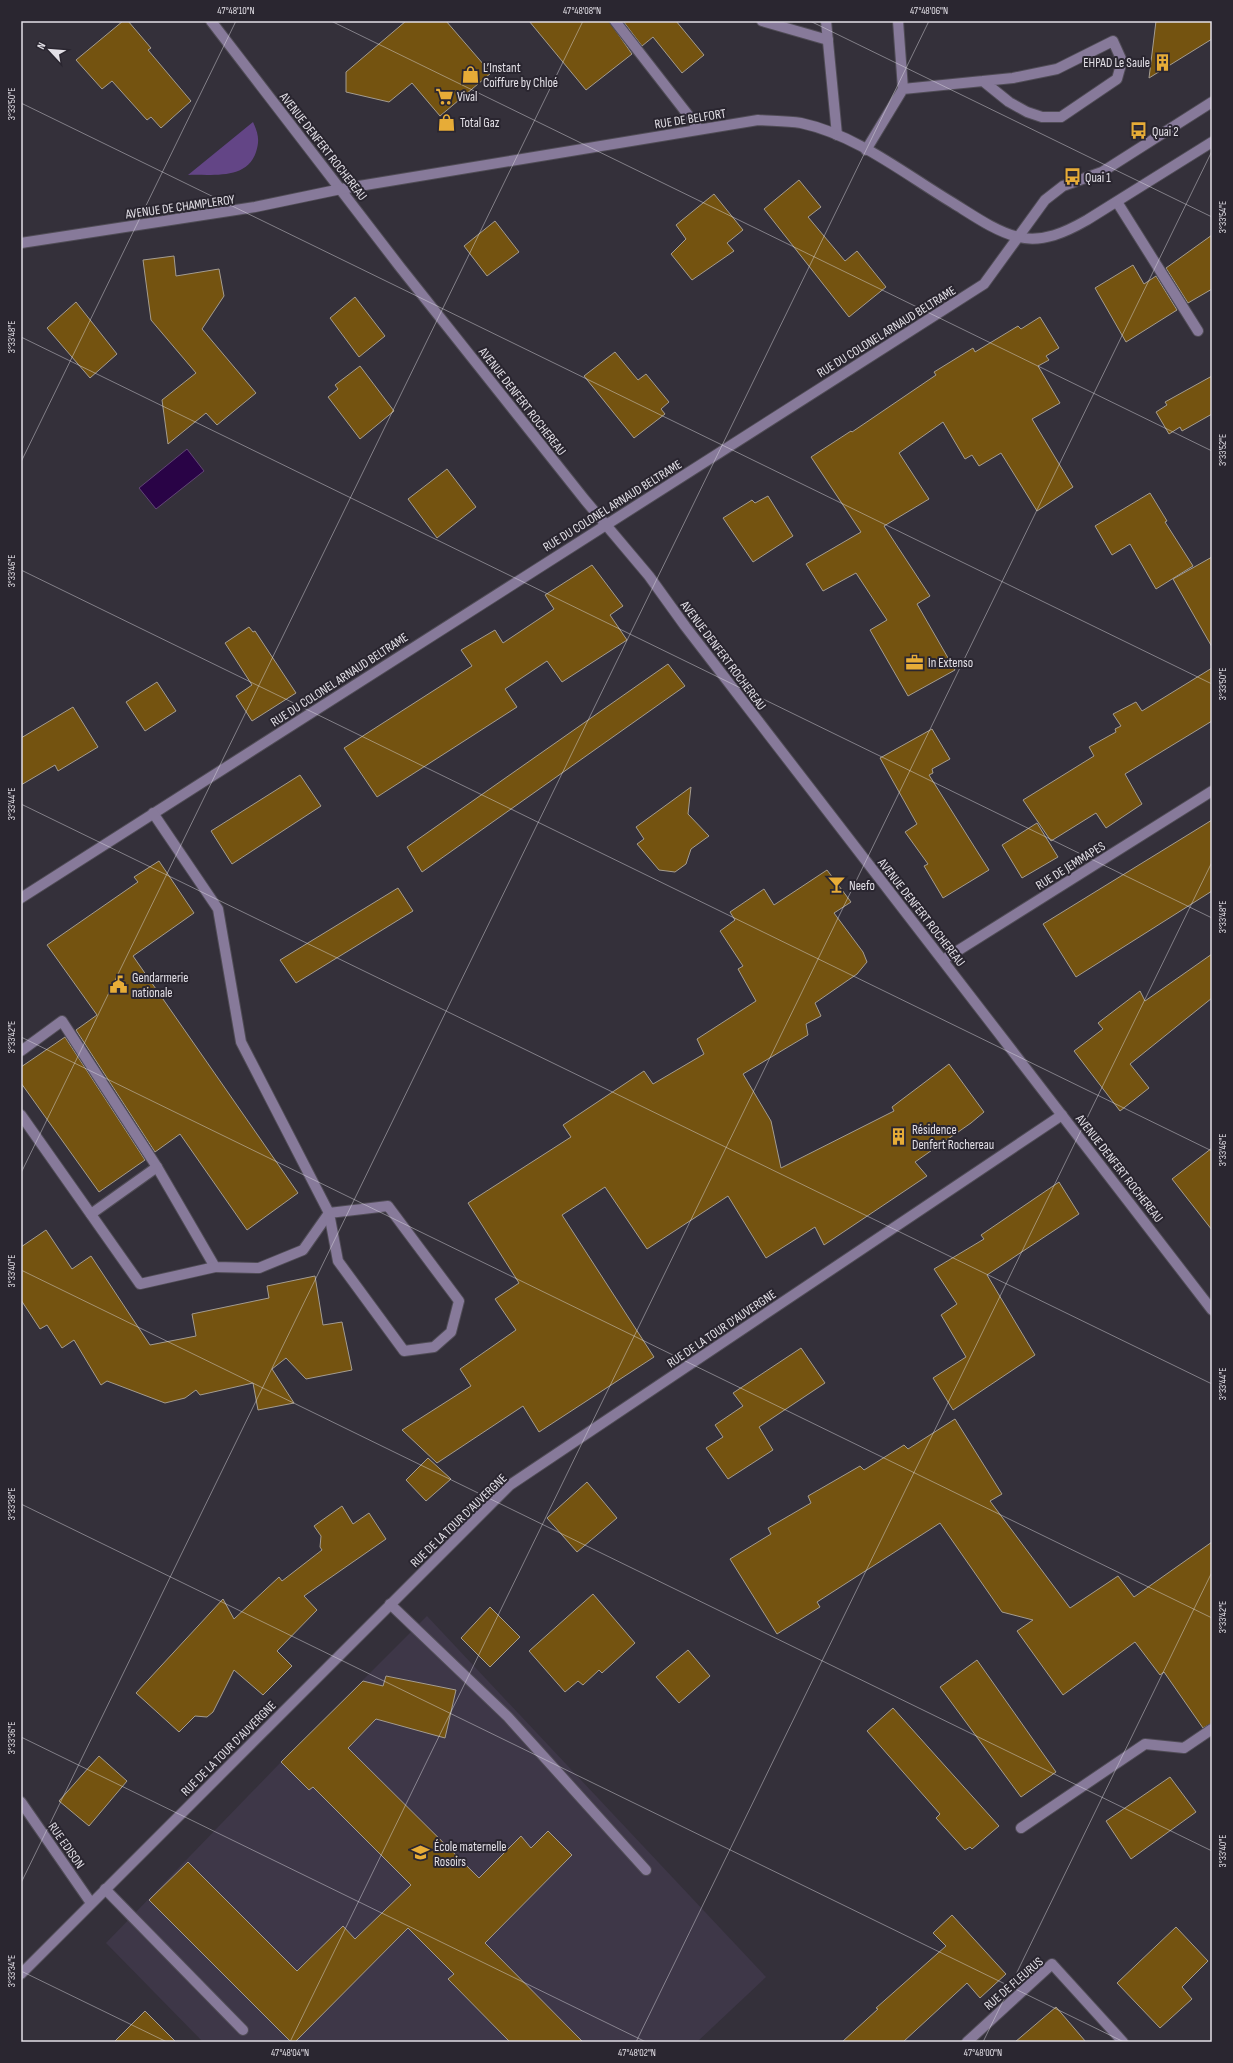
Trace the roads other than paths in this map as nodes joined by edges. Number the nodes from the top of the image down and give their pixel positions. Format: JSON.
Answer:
{"nodes":[{"id":1,"x":211,"y":21,"type":"edge"},
{"id":2,"x":616,"y":21,"type":"edge"},
{"id":3,"x":762,"y":21,"type":"edge"},
{"id":4,"x":826,"y":21,"type":"edge"},
{"id":5,"x":898,"y":21,"type":"edge"},
{"id":6,"x":828,"y":40,"type":"junction"},
{"id":7,"x":983,"y":81,"type":"junction"},
{"id":8,"x":903,"y":89,"type":"junction"},
{"id":9,"x":1212,"y":102,"type":"edge"},
{"id":10,"x":699,"y":129,"type":"junction"},
{"id":11,"x":836,"y":135,"type":"junction"},
{"id":12,"x":1212,"y":142,"type":"edge"},
{"id":13,"x":866,"y":150,"type":"junction"},
{"id":14,"x":341,"y":189,"type":"junction"},
{"id":15,"x":1117,"y":202,"type":"junction"},
{"id":16,"x":1019,"y":237,"type":"junction"},
{"id":17,"x":21,"y":242,"type":"edge"},
{"id":18,"x":1198,"y":331,"type":"dead end"},
{"id":19,"x":606,"y":525,"type":"junction"},
{"id":20,"x":1212,"y":791,"type":"edge"},
{"id":21,"x":153,"y":813,"type":"junction"},
{"id":22,"x":21,"y":898,"type":"edge"},
{"id":23,"x":942,"y":960,"type":"junction"},
{"id":24,"x":21,"y":1051,"type":"edge"},
{"id":25,"x":21,"y":1115,"type":"edge"},
{"id":26,"x":1062,"y":1115,"type":"junction"},
{"id":27,"x":157,"y":1167,"type":"junction"},
{"id":28,"x":330,"y":1213,"type":"junction"},
{"id":29,"x":91,"y":1214,"type":"junction"},
{"id":30,"x":215,"y":1266,"type":"junction"},
{"id":31,"x":1212,"y":1310,"type":"edge"},
{"id":32,"x":390,"y":1604,"type":"junction"},
{"id":33,"x":1212,"y":1729,"type":"edge"},
{"id":34,"x":21,"y":1802,"type":"edge"},
{"id":35,"x":1021,"y":1828,"type":"dead end"},
{"id":36,"x":646,"y":1870,"type":"dead end"},
{"id":37,"x":105,"y":1888,"type":"junction"},
{"id":38,"x":91,"y":1902,"type":"junction"},
{"id":39,"x":21,"y":1974,"type":"edge"},
{"id":40,"x":243,"y":2030,"type":"dead end"},
{"id":41,"x":967,"y":2042,"type":"edge"},
{"id":42,"x":1123,"y":2042,"type":"edge"}],
"edges":[{"from":1,"to":14,"type":"street","name":"AVENUE DENFERT ROCHEREAU"},
{"from":2,"to":10,"type":"street"},
{"from":3,"to":6,"type":"street"},
{"from":4,"to":6,"type":"street"},
{"from":5,"to":8,"type":"street"},
{"from":6,"to":11,"type":"street"},
{"from":7,"to":7,"type":"street"},
{"from":7,"to":8,"type":"street"},
{"from":8,"to":13,"type":"street"},
{"from":9,"to":16,"type":"street","name":"RUE DU COLONEL ARNAUD BELTRAME"},
{"from":10,"to":11,"type":"street","name":"RUE DE BELFORT"},
{"from":10,"to":14,"type":"street","name":"RUE DE BELFORT"},
{"from":11,"to":13,"type":"street","name":"RUE DE BELFORT"},
{"from":12,"to":15,"type":"street"},
{"from":13,"to":16,"type":"street","name":"RUE DE BELFORT"},
{"from":14,"to":17,"type":"street","name":"AVENUE DE CHAMPLEROY"},
{"from":14,"to":19,"type":"street","name":"AVENUE DENFERT ROCHEREAU"},
{"from":15,"to":16,"type":"street"},
{"from":15,"to":18,"type":"street"},
{"from":16,"to":19,"type":"street","name":"RUE DU COLONEL ARNAUD BELTRAME"},
{"from":19,"to":21,"type":"street","name":"RUE DU COLONEL ARNAUD BELTRAME"},
{"from":19,"to":23,"type":"street","name":"AVENUE DENFERT ROCHEREAU"},
{"from":20,"to":23,"type":"street","name":"RUE DE JEMMAPES"},
{"from":21,"to":22,"type":"street","name":"RUE DU COLONEL ARNAUD BELTRAME"},
{"from":21,"to":28,"type":"street"},
{"from":23,"to":26,"type":"street","name":"AVENUE DENFERT ROCHEREAU"},
{"from":24,"to":27,"type":"street"},
{"from":25,"to":29,"type":"street"},
{"from":26,"to":31,"type":"street","name":"AVENUE DENFERT ROCHEREAU"},
{"from":26,"to":32,"type":"street","name":"RUE DE LA TOUR D'AUVERGNE"},
{"from":27,"to":29,"type":"street"},
{"from":27,"to":30,"type":"street"},
{"from":28,"to":28,"type":"street"},
{"from":28,"to":30,"type":"street"},
{"from":29,"to":30,"type":"street"},
{"from":32,"to":36,"type":"street"},
{"from":32,"to":37,"type":"street","name":"RUE DE LA TOUR D'AUVERGNE"},
{"from":33,"to":35,"type":"street"},
{"from":34,"to":38,"type":"street","name":"RUE EDISON"},
{"from":37,"to":38,"type":"street","name":"RUE DE LA TOUR D'AUVERGNE"},
{"from":37,"to":40,"type":"street"},
{"from":38,"to":39,"type":"street","name":"RUE DE LA TOUR D'AUVERGNE"},
{"from":41,"to":42,"type":"street","name":"RUE DE FLEURUS"}]}
